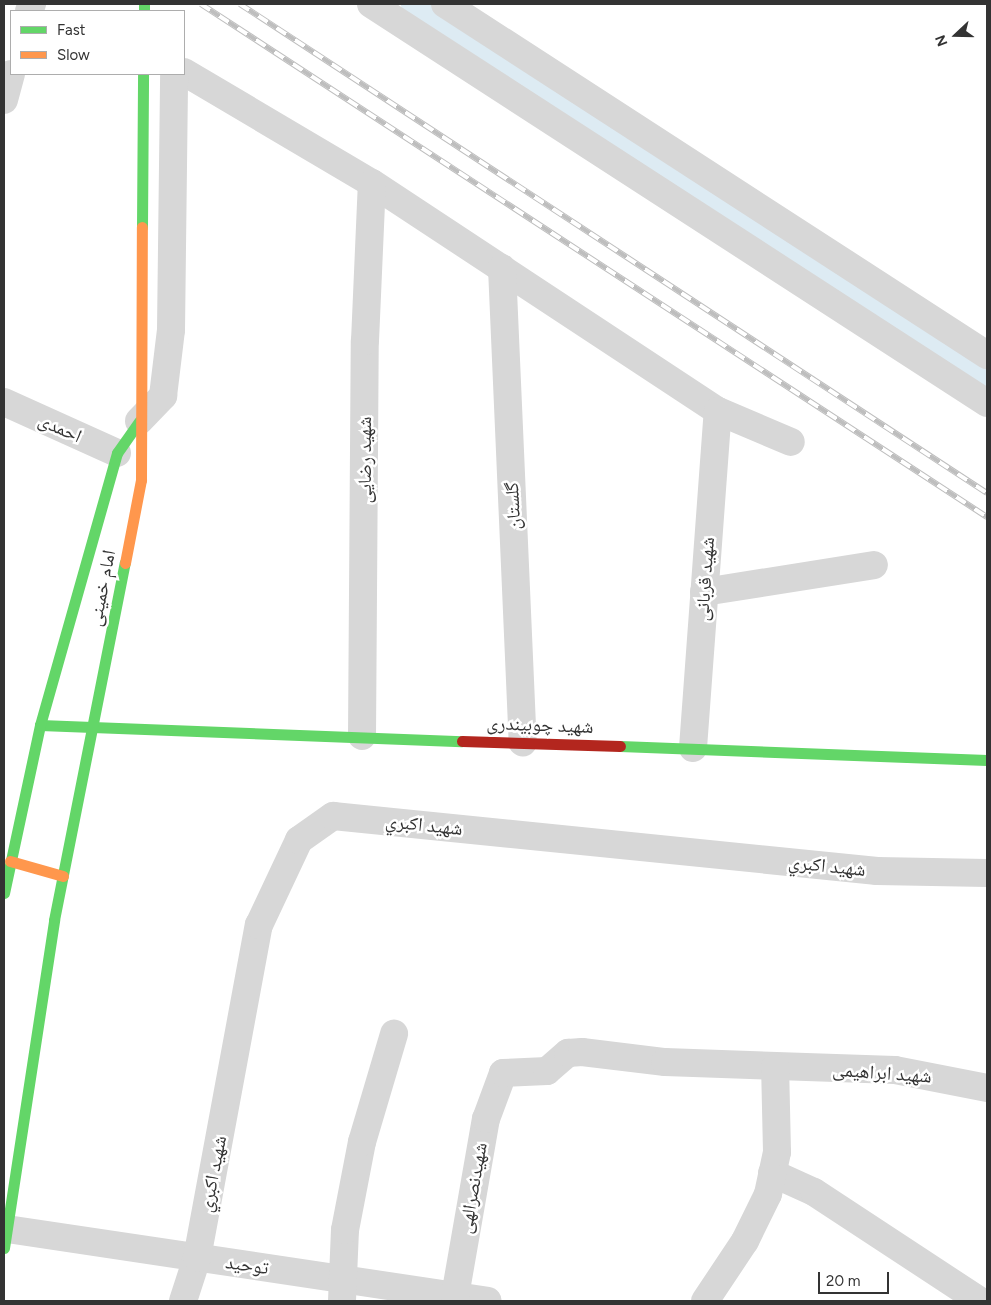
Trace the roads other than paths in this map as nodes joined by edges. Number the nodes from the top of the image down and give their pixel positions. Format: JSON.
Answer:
{"nodes":[{"id":1,"x":371,"y":4,"type":"edge"},
{"id":2,"x":445,"y":4,"type":"edge"},
{"id":3,"x":185,"y":73,"type":"edge"},
{"id":4,"x":11,"y":75,"type":"edge"},
{"id":5,"x":143,"y":75,"type":"edge"},
{"id":6,"x":174,"y":75,"type":"edge"},
{"id":7,"x":4,"y":100,"type":"edge"},
{"id":8,"x":372,"y":183,"type":"junction"},
{"id":9,"x":502,"y":268,"type":"junction"},
{"id":10,"x":987,"y":355,"type":"edge"},
{"id":11,"x":4,"y":402,"type":"edge"},
{"id":12,"x":987,"y":403,"type":"edge"},
{"id":13,"x":718,"y":411,"type":"junction"},
{"id":14,"x":139,"y":421,"type":"junction"},
{"id":15,"x":791,"y":442,"type":"dead end"},
{"id":16,"x":117,"y":453,"type":"junction"},
{"id":17,"x":874,"y":565,"type":"dead end"},
{"id":18,"x":704,"y":592,"type":"junction"},
{"id":19,"x":40,"y":725,"type":"junction"},
{"id":20,"x":92,"y":727,"type":"junction"},
{"id":21,"x":362,"y":736,"type":"junction"},
{"id":22,"x":523,"y":743,"type":"junction"},
{"id":23,"x":693,"y":748,"type":"junction"},
{"id":24,"x":987,"y":760,"type":"edge"},
{"id":25,"x":4,"y":831,"type":"edge"},
{"id":26,"x":15,"y":836,"type":"junction"},
{"id":27,"x":10,"y":861,"type":"junction"},
{"id":28,"x":987,"y":873,"type":"edge"},
{"id":29,"x":63,"y":876,"type":"junction"},
{"id":30,"x":4,"y":893,"type":"edge"},
{"id":31,"x":394,"y":1034,"type":"dead end"},
{"id":32,"x":775,"y":1068,"type":"junction"},
{"id":33,"x":499,"y":1081,"type":"joint"},
{"id":34,"x":987,"y":1088,"type":"edge"},
{"id":35,"x":772,"y":1172,"type":"junction"},
{"id":36,"x":5,"y":1235,"type":"edge"},
{"id":37,"x":197,"y":1258,"type":"junction"},
{"id":38,"x":343,"y":1290,"type":"edge"},
{"id":39,"x":455,"y":1296,"type":"junction"},
{"id":40,"x":184,"y":1301,"type":"edge"},
{"id":41,"x":488,"y":1301,"type":"edge"},
{"id":42,"x":705,"y":1301,"type":"edge"},
{"id":43,"x":980,"y":1301,"type":"edge"}],
"edges":[{"from":1,"to":12,"type":"street"},
{"from":2,"to":10,"type":"street"},
{"from":3,"to":8,"type":"street"},
{"from":4,"to":7,"type":"street"},
{"from":5,"to":14,"type":"street"},
{"from":6,"to":14,"type":"street"},
{"from":8,"to":9,"type":"street"},
{"from":8,"to":21,"type":"street","name":"شهید رضایی"},
{"from":9,"to":13,"type":"street"},
{"from":9,"to":22,"type":"street","name":"گلستان"},
{"from":11,"to":16,"type":"street","name":"احمدی"},
{"from":13,"to":15,"type":"street"},
{"from":13,"to":18,"type":"street","name":"شهید قربانی"},
{"from":14,"to":16,"type":"street","name":"امام خمینی"},
{"from":14,"to":20,"type":"street","name":"امام خمینی"},
{"from":16,"to":19,"type":"street","name":"امام خمینی"},
{"from":17,"to":18,"type":"street"},
{"from":18,"to":23,"type":"street","name":"شهید قربانی"},
{"from":19,"to":20,"type":"street","name":"شهید چوبیندری"},
{"from":19,"to":26,"type":"street","name":"امام خمینی"},
{"from":20,"to":21,"type":"street","name":"شهید چوبیندری"},
{"from":20,"to":29,"type":"street","name":"امام خمینی"},
{"from":21,"to":22,"type":"street","name":"شهید چوبیندری"},
{"from":22,"to":23,"type":"street","name":"شهید چوبیندری"},
{"from":23,"to":24,"type":"street","name":"شهید چوبیندری"},
{"from":25,"to":26,"type":"street"},
{"from":26,"to":27,"type":"street","name":"امام خمینی"},
{"from":27,"to":29,"type":"street"},
{"from":27,"to":30,"type":"street","name":"امام خمینی"},
{"from":28,"to":37,"type":"street","name":"شهيد اکبري"},
{"from":29,"to":36,"type":"street","name":"امام خمینی"},
{"from":31,"to":38,"type":"street"},
{"from":32,"to":33,"type":"street","name":"شهید ابراهیمی"},
{"from":32,"to":34,"type":"street","name":"شهید ابراهیمی"},
{"from":32,"to":35,"type":"street"},
{"from":33,"to":39,"type":"street","name":"شهیدنصرالهی"},
{"from":35,"to":42,"type":"street"},
{"from":35,"to":43,"type":"street"},
{"from":36,"to":37,"type":"street","name":"توحید"},
{"from":37,"to":38,"type":"street","name":"توحید"},
{"from":37,"to":40,"type":"street","name":"شهيد اکبري"},
{"from":38,"to":39,"type":"street","name":"توحید"},
{"from":39,"to":41,"type":"street","name":"توحید"}]}
